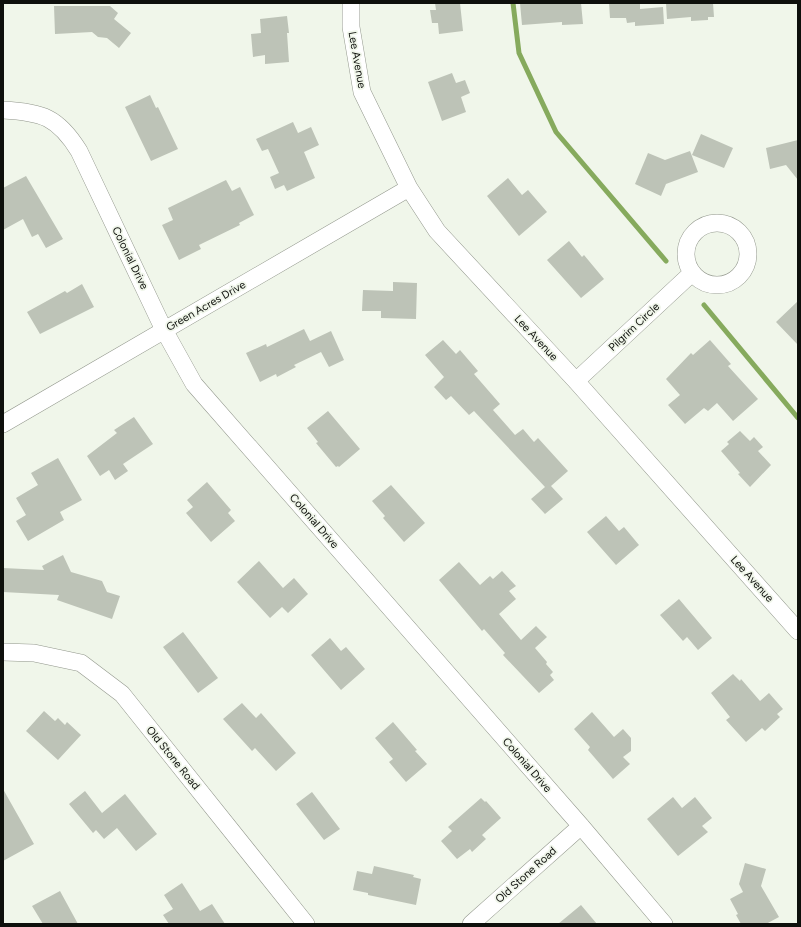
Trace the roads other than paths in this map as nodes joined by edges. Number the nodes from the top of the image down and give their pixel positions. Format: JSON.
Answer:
{"nodes":[{"id":1,"x":351,"y":3,"type":"edge"},
{"id":2,"x":3,"y":110,"type":"edge"},
{"id":3,"x":409,"y":188,"type":"junction"},
{"id":4,"x":692,"y":273,"type":"dead end"},
{"id":5,"x":164,"y":330,"type":"junction"},
{"id":6,"x":576,"y":382,"type":"junction"},
{"id":7,"x":3,"y":424,"type":"edge"},
{"id":8,"x":798,"y":631,"type":"edge"},
{"id":9,"x":3,"y":652,"type":"edge"},
{"id":10,"x":581,"y":826,"type":"junction"},
{"id":11,"x":306,"y":924,"type":"edge"},
{"id":12,"x":471,"y":924,"type":"edge"},
{"id":13,"x":664,"y":924,"type":"edge"}],
"edges":[{"from":1,"to":3,"type":"street","name":"Lee Avenue"},
{"from":2,"to":5,"type":"street","name":"Colonial Drive"},
{"from":3,"to":5,"type":"street","name":"Green Acres Drive"},
{"from":3,"to":6,"type":"street","name":"Lee Avenue"},
{"from":4,"to":6,"type":"street","name":"Pilgrim Circle"},
{"from":5,"to":7,"type":"street","name":"Green Acres Drive"},
{"from":5,"to":10,"type":"street","name":"Colonial Drive"},
{"from":6,"to":8,"type":"street","name":"Lee Avenue"},
{"from":9,"to":11,"type":"street","name":"Old Stone Road"},
{"from":10,"to":12,"type":"street","name":"Old Stone Road"},
{"from":10,"to":13,"type":"street","name":"Colonial Drive"}]}
